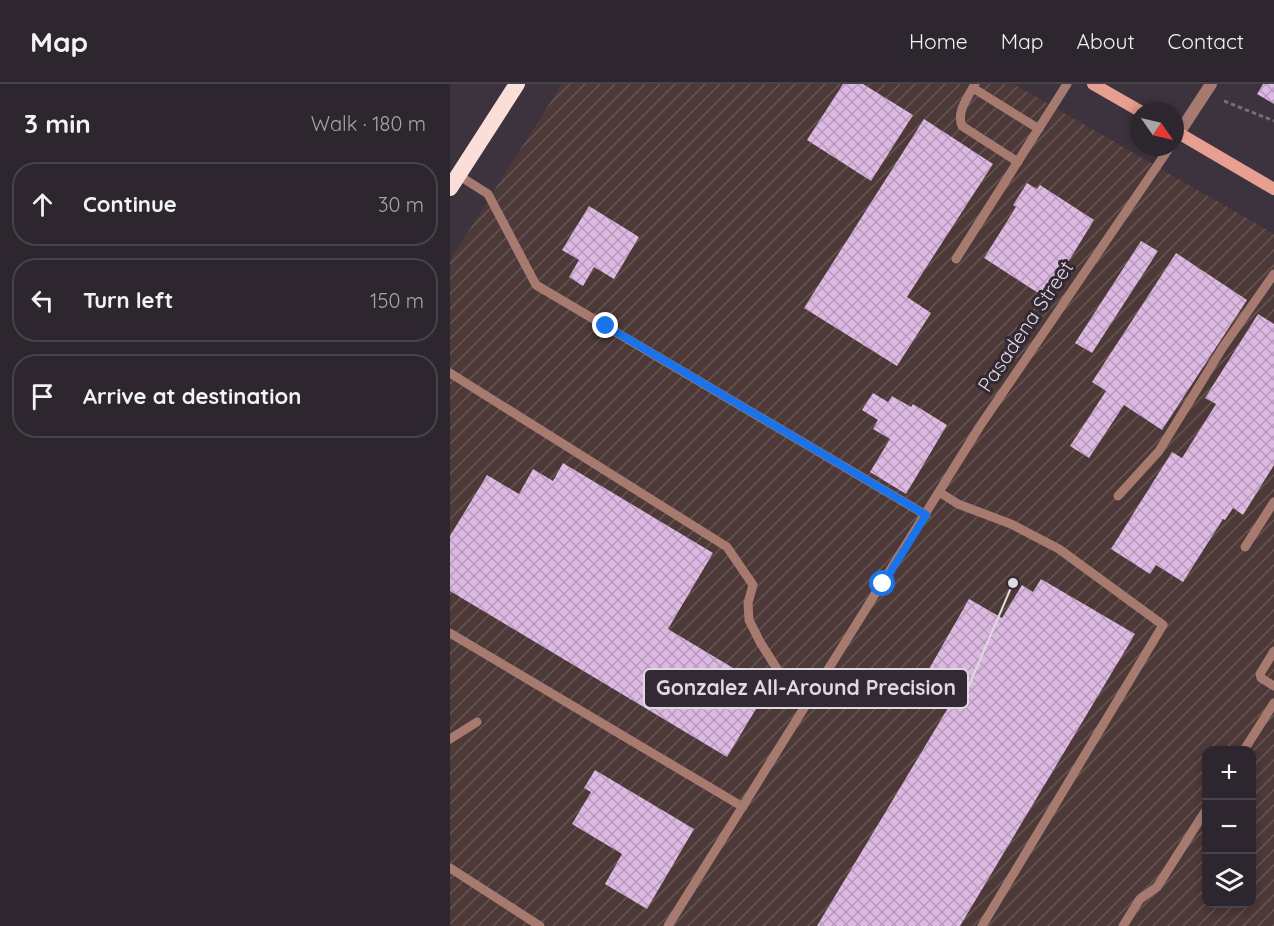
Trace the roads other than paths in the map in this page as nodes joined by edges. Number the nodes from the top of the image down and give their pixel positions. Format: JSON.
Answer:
{"nodes":[{"id":1,"x":517,"y":84,"type":"edge"},
{"id":2,"x":1067,"y":84,"type":"edge"},
{"id":3,"x":1093,"y":84,"type":"edge"},
{"id":4,"x":1211,"y":84,"type":"edge"},
{"id":5,"x":974,"y":86,"type":"edge"},
{"id":6,"x":1130,"y":105,"type":"edge"},
{"id":7,"x":1184,"y":123,"type":"edge"},
{"id":8,"x":1039,"y":129,"type":"junction"},
{"id":9,"x":1184,"y":139,"type":"edge"},
{"id":10,"x":1164,"y":156,"type":"edge"},
{"id":11,"x":1018,"y":162,"type":"junction"},
{"id":12,"x":454,"y":182,"type":"edge"},
{"id":13,"x":1274,"y":189,"type":"edge"},
{"id":14,"x":956,"y":259,"type":"dead end"},
{"id":15,"x":1274,"y":274,"type":"edge"},
{"id":16,"x":450,"y":373,"type":"edge"},
{"id":17,"x":939,"y":492,"type":"junction"},
{"id":18,"x":1118,"y":496,"type":"dead end"},
{"id":19,"x":1274,"y":502,"type":"edge"},
{"id":20,"x":926,"y":515,"type":"junction"},
{"id":21,"x":1245,"y":547,"type":"dead end"},
{"id":22,"x":450,"y":633,"type":"edge"},
{"id":23,"x":1274,"y":651,"type":"edge"},
{"id":24,"x":1274,"y":686,"type":"edge"},
{"id":25,"x":815,"y":693,"type":"junction"},
{"id":26,"x":1274,"y":703,"type":"edge"},
{"id":27,"x":477,"y":722,"type":"dead end"},
{"id":28,"x":450,"y":739,"type":"edge"},
{"id":29,"x":1247,"y":746,"type":"edge"},
{"id":30,"x":743,"y":807,"type":"junction"},
{"id":31,"x":1202,"y":816,"type":"edge"},
{"id":32,"x":450,"y":868,"type":"edge"},
{"id":33,"x":540,"y":926,"type":"edge"},
{"id":34,"x":668,"y":926,"type":"edge"},
{"id":35,"x":982,"y":926,"type":"edge"},
{"id":36,"x":1123,"y":926,"type":"edge"}],
"edges":[{"from":1,"to":12,"type":"highway"},
{"from":2,"to":8,"type":"lane"},
{"from":3,"to":6,"type":"main road"},
{"from":4,"to":7,"type":"street"},
{"from":5,"to":8,"type":"lane"},
{"from":5,"to":11,"type":"lane"},
{"from":8,"to":11,"type":"lane"},
{"from":9,"to":13,"type":"main road"},
{"from":10,"to":17,"type":"lane","name":"Pasadena Street"},
{"from":11,"to":14,"type":"lane"},
{"from":12,"to":20,"type":"lane"},
{"from":15,"to":18,"type":"lane"},
{"from":16,"to":25,"type":"lane"},
{"from":17,"to":20,"type":"lane","name":"Pasadena Street"},
{"from":17,"to":35,"type":"lane"},
{"from":19,"to":21,"type":"lane"},
{"from":20,"to":25,"type":"lane","name":"Pasadena Street"},
{"from":22,"to":30,"type":"lane"},
{"from":23,"to":24,"type":"lane"},
{"from":25,"to":30,"type":"lane","name":"Pasadena Street"},
{"from":26,"to":29,"type":"lane"},
{"from":27,"to":28,"type":"lane"},
{"from":30,"to":34,"type":"lane","name":"Pasadena Street"},
{"from":31,"to":36,"type":"lane"},
{"from":32,"to":33,"type":"lane"}]}
